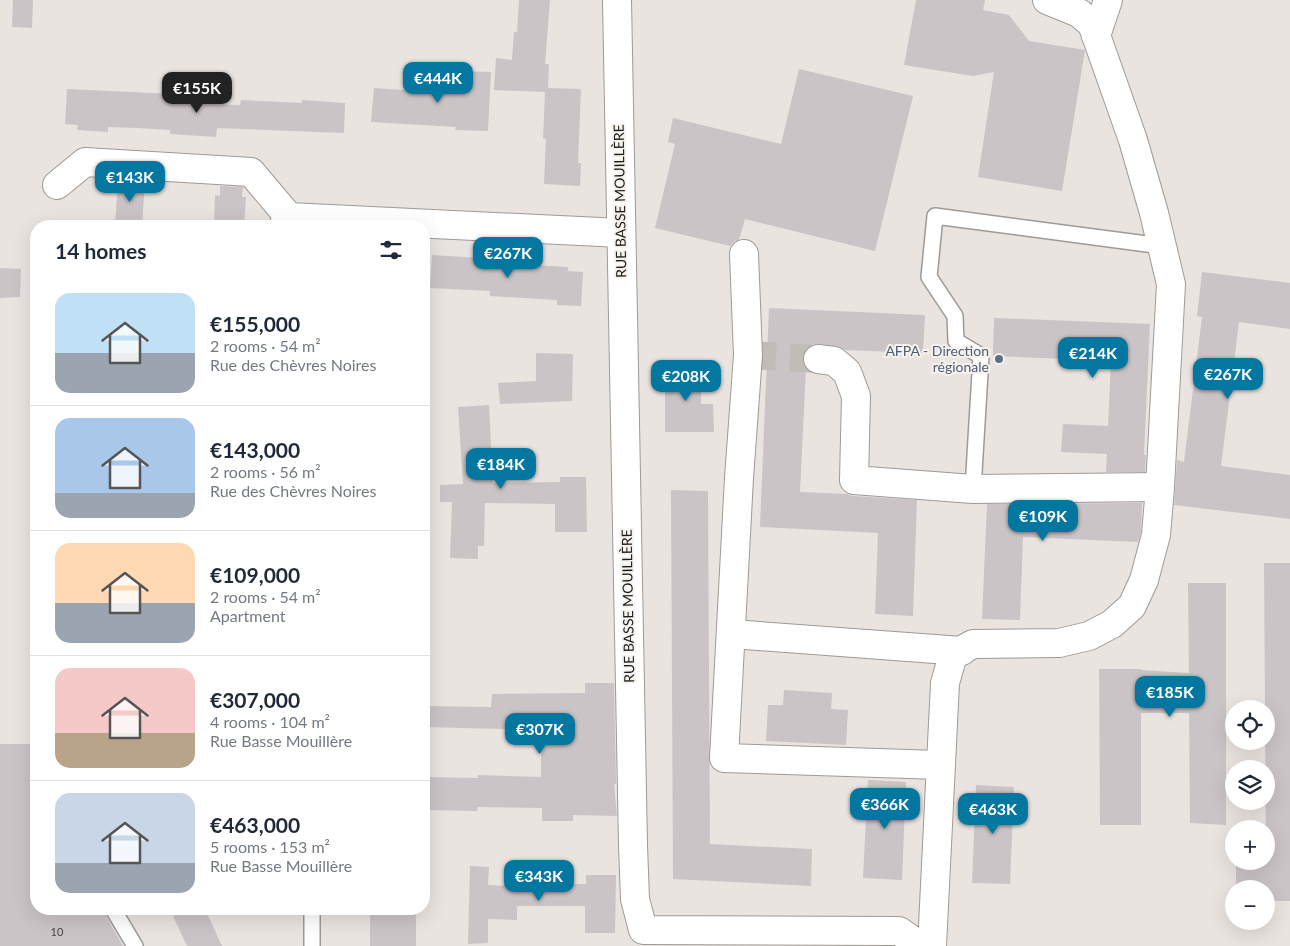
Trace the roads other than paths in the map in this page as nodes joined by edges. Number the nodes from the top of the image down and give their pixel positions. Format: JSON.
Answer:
{"nodes":[{"id":1,"x":617,"y":0,"type":"edge"},
{"id":2,"x":1047,"y":0,"type":"edge"},
{"id":3,"x":1108,"y":0,"type":"edge"},
{"id":4,"x":1096,"y":36,"type":"junction"},
{"id":5,"x":57,"y":185,"type":"dead end"},
{"id":6,"x":285,"y":220,"type":"edge"},
{"id":7,"x":430,"y":227,"type":"edge"},
{"id":8,"x":621,"y":233,"type":"junction"},
{"id":9,"x":1162,"y":246,"type":"junction"},
{"id":10,"x":744,"y":254,"type":"dead end"},
{"id":11,"x":818,"y":359,"type":"tunnel mouth"},
{"id":12,"x":1160,"y":487,"type":"junction"},
{"id":13,"x":973,"y":489,"type":"junction"},
{"id":14,"x":732,"y":634,"type":"junction"},
{"id":15,"x":962,"y":651,"type":"junction"},
{"id":16,"x":940,"y":765,"type":"junction"},
{"id":17,"x":116,"y":915,"type":"edge"},
{"id":18,"x":312,"y":915,"type":"edge"},
{"id":19,"x":134,"y":946,"type":"edge"},
{"id":20,"x":312,"y":946,"type":"edge"},
{"id":21,"x":920,"y":946,"type":"edge"},
{"id":22,"x":932,"y":946,"type":"edge"}],
"edges":[{"from":1,"to":8,"type":"street","name":"RUE BASSE MOUILLÈRE"},
{"from":2,"to":4,"type":"street"},
{"from":3,"to":4,"type":"street"},
{"from":4,"to":9,"type":"street"},
{"from":5,"to":6,"type":"street"},
{"from":7,"to":8,"type":"street"},
{"from":8,"to":21,"type":"street","name":"RUE BASSE MOUILLÈRE"},
{"from":9,"to":12,"type":"street"},
{"from":9,"to":13,"type":"lane"},
{"from":10,"to":14,"type":"street"},
{"from":11,"to":13,"type":"street"},
{"from":12,"to":13,"type":"street"},
{"from":12,"to":15,"type":"street"},
{"from":14,"to":15,"type":"street"},
{"from":14,"to":16,"type":"street"},
{"from":15,"to":16,"type":"street"},
{"from":16,"to":22,"type":"street"},
{"from":17,"to":19,"type":"lane"},
{"from":18,"to":20,"type":"lane"}]}
